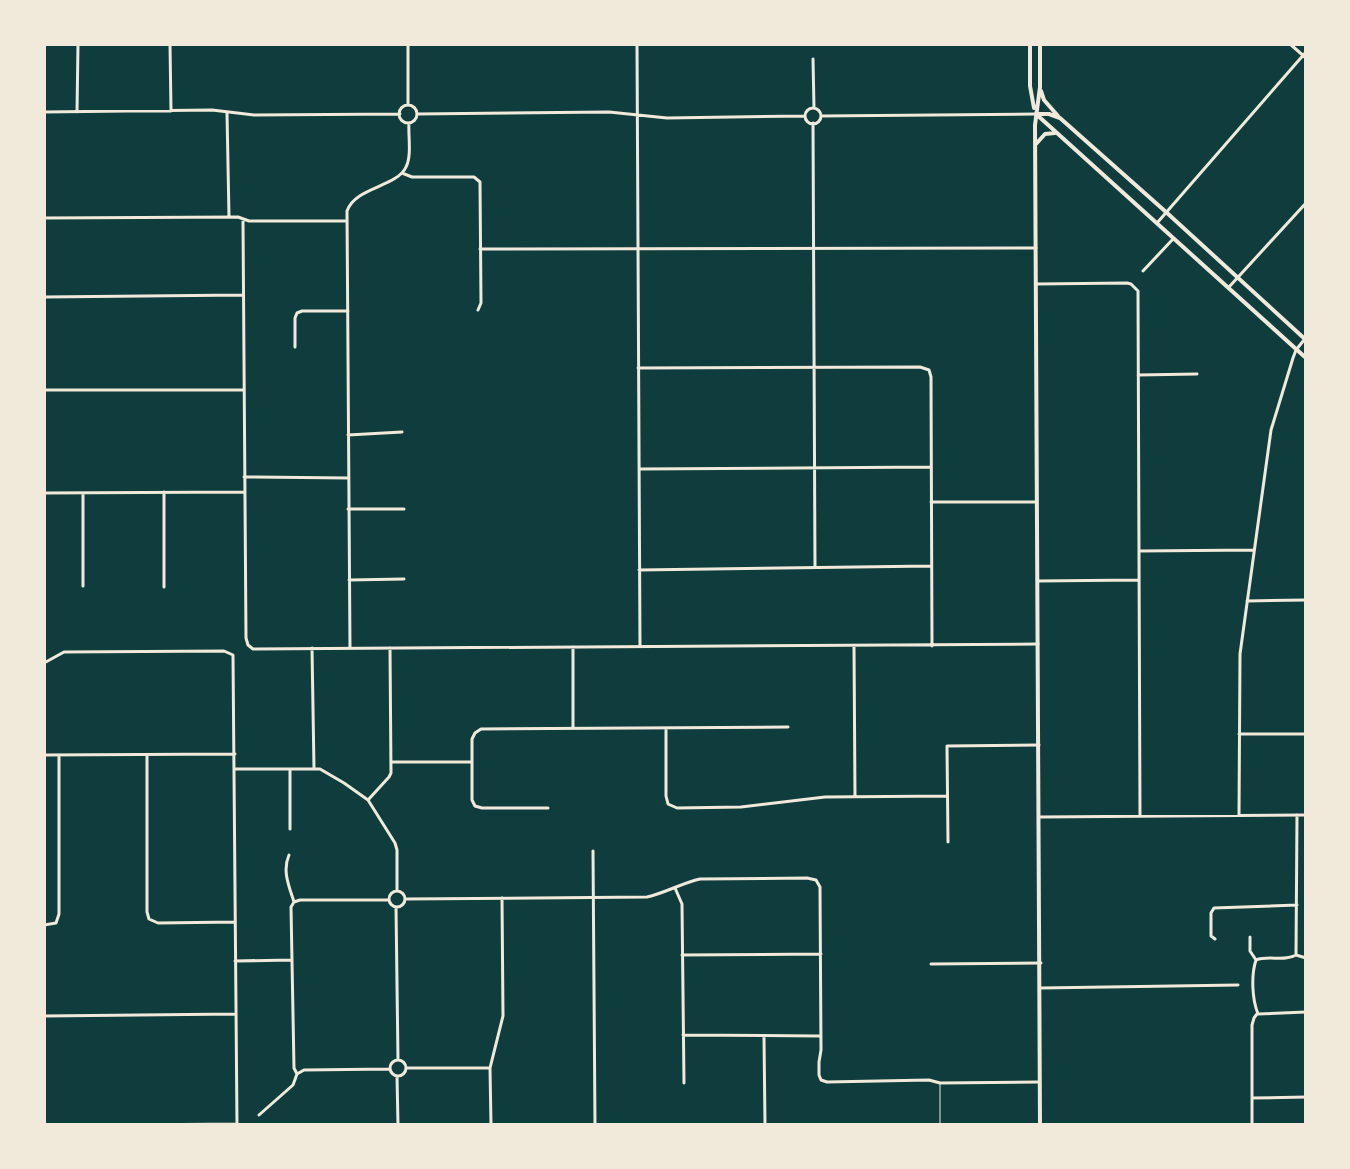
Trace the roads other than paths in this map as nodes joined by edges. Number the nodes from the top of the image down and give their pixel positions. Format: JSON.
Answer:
{"nodes":[{"id":1,"x":78,"y":44,"type":"edge"},
{"id":2,"x":170,"y":44,"type":"edge"},
{"id":3,"x":408,"y":44,"type":"edge"},
{"id":4,"x":637,"y":44,"type":"edge"},
{"id":5,"x":1030,"y":44,"type":"edge"},
{"id":6,"x":1040,"y":44,"type":"edge"},
{"id":7,"x":1290,"y":44,"type":"edge"},
{"id":8,"x":1305,"y":55,"type":"edge"},
{"id":9,"x":813,"y":59,"type":"dead end"},
{"id":10,"x":1040,"y":87,"type":"junction"},
{"id":11,"x":408,"y":105,"type":"junction"},
{"id":12,"x":814,"y":108,"type":"junction"},
{"id":13,"x":171,"y":111,"type":"junction"},
{"id":14,"x":44,"y":112,"type":"edge"},
{"id":15,"x":77,"y":112,"type":"junction"},
{"id":16,"x":227,"y":112,"type":"junction"},
{"id":17,"x":400,"y":114,"type":"junction"},
{"id":18,"x":417,"y":114,"type":"junction"},
{"id":19,"x":1036,"y":114,"type":"junction"},
{"id":20,"x":637,"y":115,"type":"junction"},
{"id":21,"x":805,"y":116,"type":"junction"},
{"id":22,"x":821,"y":116,"type":"junction"},
{"id":23,"x":1060,"y":118,"type":"junction"},
{"id":24,"x":409,"y":123,"type":"junction"},
{"id":25,"x":813,"y":123,"type":"junction"},
{"id":26,"x":1057,"y":134,"type":"junction"},
{"id":27,"x":1036,"y":144,"type":"junction"},
{"id":28,"x":402,"y":173,"type":"junction"},
{"id":29,"x":1306,"y":203,"type":"edge"},
{"id":30,"x":1166,"y":212,"type":"junction"},
{"id":31,"x":229,"y":217,"type":"junction"},
{"id":32,"x":44,"y":218,"type":"edge"},
{"id":33,"x":243,"y":221,"type":"junction"},
{"id":34,"x":346,"y":221,"type":"junction"},
{"id":35,"x":1157,"y":223,"type":"junction"},
{"id":36,"x":1174,"y":238,"type":"junction"},
{"id":37,"x":813,"y":248,"type":"junction"},
{"id":38,"x":1036,"y":248,"type":"junction"},
{"id":39,"x":480,"y":249,"type":"junction"},
{"id":40,"x":638,"y":249,"type":"junction"},
{"id":41,"x":1143,"y":271,"type":"dead end"},
{"id":42,"x":1239,"y":278,"type":"junction"},
{"id":43,"x":1037,"y":284,"type":"junction"},
{"id":44,"x":1229,"y":287,"type":"junction"},
{"id":45,"x":243,"y":295,"type":"junction"},
{"id":46,"x":44,"y":297,"type":"edge"},
{"id":47,"x":478,"y":310,"type":"dead end"},
{"id":48,"x":348,"y":311,"type":"junction"},
{"id":49,"x":1306,"y":339,"type":"edge"},
{"id":50,"x":295,"y":347,"type":"dead end"},
{"id":51,"x":1296,"y":350,"type":"junction"},
{"id":52,"x":1306,"y":358,"type":"edge"},
{"id":53,"x":638,"y":368,"type":"junction"},
{"id":54,"x":814,"y":368,"type":"junction"},
{"id":55,"x":1197,"y":374,"type":"dead end"},
{"id":56,"x":1138,"y":375,"type":"junction"},
{"id":57,"x":44,"y":390,"type":"edge"},
{"id":58,"x":243,"y":390,"type":"junction"},
{"id":59,"x":402,"y":432,"type":"dead end"},
{"id":60,"x":348,"y":435,"type":"junction"},
{"id":61,"x":931,"y":467,"type":"junction"},
{"id":62,"x":814,"y":468,"type":"junction"},
{"id":63,"x":638,"y":469,"type":"junction"},
{"id":64,"x":244,"y":477,"type":"junction"},
{"id":65,"x":348,"y":478,"type":"junction"},
{"id":66,"x":164,"y":492,"type":"junction"},
{"id":67,"x":244,"y":492,"type":"junction"},
{"id":68,"x":44,"y":493,"type":"edge"},
{"id":69,"x":83,"y":493,"type":"junction"},
{"id":70,"x":931,"y":502,"type":"junction"},
{"id":71,"x":1038,"y":502,"type":"junction"},
{"id":72,"x":348,"y":509,"type":"junction"},
{"id":73,"x":404,"y":509,"type":"dead end"},
{"id":74,"x":1254,"y":550,"type":"junction"},
{"id":75,"x":1139,"y":551,"type":"junction"},
{"id":76,"x":931,"y":566,"type":"junction"},
{"id":77,"x":815,"y":568,"type":"junction"},
{"id":78,"x":639,"y":570,"type":"junction"},
{"id":79,"x":404,"y":579,"type":"dead end"},
{"id":80,"x":349,"y":580,"type":"junction"},
{"id":81,"x":1139,"y":580,"type":"junction"},
{"id":82,"x":1038,"y":581,"type":"junction"},
{"id":83,"x":83,"y":586,"type":"dead end"},
{"id":84,"x":164,"y":587,"type":"dead end"},
{"id":85,"x":1306,"y":600,"type":"edge"},
{"id":86,"x":1247,"y":601,"type":"junction"},
{"id":87,"x":1038,"y":644,"type":"junction"},
{"id":88,"x":854,"y":646,"type":"junction"},
{"id":89,"x":932,"y":646,"type":"junction"},
{"id":90,"x":573,"y":647,"type":"junction"},
{"id":91,"x":640,"y":647,"type":"junction"},
{"id":92,"x":312,"y":648,"type":"junction"},
{"id":93,"x":350,"y":648,"type":"junction"},
{"id":94,"x":390,"y":648,"type":"junction"},
{"id":95,"x":44,"y":663,"type":"edge"},
{"id":96,"x":788,"y":727,"type":"dead end"},
{"id":97,"x":666,"y":728,"type":"junction"},
{"id":98,"x":573,"y":729,"type":"junction"},
{"id":99,"x":1239,"y":734,"type":"junction"},
{"id":100,"x":1306,"y":734,"type":"edge"},
{"id":101,"x":1039,"y":745,"type":"junction"},
{"id":102,"x":235,"y":754,"type":"junction"},
{"id":103,"x":44,"y":755,"type":"edge"},
{"id":104,"x":59,"y":755,"type":"junction"},
{"id":105,"x":147,"y":755,"type":"junction"},
{"id":106,"x":391,"y":762,"type":"junction"},
{"id":107,"x":471,"y":762,"type":"junction"},
{"id":108,"x":314,"y":768,"type":"junction"},
{"id":109,"x":235,"y":769,"type":"junction"},
{"id":110,"x":290,"y":769,"type":"junction"},
{"id":111,"x":947,"y":796,"type":"junction"},
{"id":112,"x":855,"y":797,"type":"junction"},
{"id":113,"x":368,"y":800,"type":"junction"},
{"id":114,"x":548,"y":808,"type":"dead end"},
{"id":115,"x":1239,"y":815,"type":"junction"},
{"id":116,"x":1297,"y":815,"type":"junction"},
{"id":117,"x":1306,"y":815,"type":"edge"},
{"id":118,"x":1140,"y":816,"type":"junction"},
{"id":119,"x":1040,"y":817,"type":"junction"},
{"id":120,"x":290,"y":829,"type":"dead end"},
{"id":121,"x":948,"y":842,"type":"dead end"},
{"id":122,"x":593,"y":851,"type":"dead end"},
{"id":123,"x":289,"y":855,"type":"dead end"},
{"id":124,"x":674,"y":887,"type":"junction"},
{"id":125,"x":397,"y":891,"type":"junction"},
{"id":126,"x":502,"y":898,"type":"junction"},
{"id":127,"x":593,"y":898,"type":"junction"},
{"id":128,"x":405,"y":899,"type":"junction"},
{"id":129,"x":389,"y":900,"type":"junction"},
{"id":130,"x":294,"y":902,"type":"junction"},
{"id":131,"x":1297,"y":905,"type":"junction"},
{"id":132,"x":396,"y":907,"type":"junction"},
{"id":133,"x":235,"y":922,"type":"junction"},
{"id":134,"x":44,"y":925,"type":"edge"},
{"id":135,"x":1250,"y":937,"type":"dead end"},
{"id":136,"x":1215,"y":939,"type":"dead end"},
{"id":137,"x":821,"y":954,"type":"junction"},
{"id":138,"x":682,"y":955,"type":"junction"},
{"id":139,"x":1296,"y":955,"type":"junction"},
{"id":140,"x":1306,"y":958,"type":"edge"},
{"id":141,"x":291,"y":960,"type":"junction"},
{"id":142,"x":1256,"y":960,"type":"junction"},
{"id":143,"x":235,"y":961,"type":"junction"},
{"id":144,"x":1041,"y":963,"type":"junction"},
{"id":145,"x":931,"y":964,"type":"dead end"},
{"id":146,"x":1238,"y":985,"type":"dead end"},
{"id":147,"x":1041,"y":988,"type":"junction"},
{"id":148,"x":1306,"y":1012,"type":"edge"},
{"id":149,"x":235,"y":1014,"type":"junction"},
{"id":150,"x":1258,"y":1014,"type":"junction"},
{"id":151,"x":44,"y":1016,"type":"edge"},
{"id":152,"x":683,"y":1035,"type":"junction"},
{"id":153,"x":764,"y":1035,"type":"junction"},
{"id":154,"x":821,"y":1036,"type":"junction"},
{"id":155,"x":398,"y":1060,"type":"junction"},
{"id":156,"x":406,"y":1068,"type":"junction"},
{"id":157,"x":490,"y":1068,"type":"junction"},
{"id":158,"x":390,"y":1069,"type":"junction"},
{"id":159,"x":297,"y":1074,"type":"junction"},
{"id":160,"x":397,"y":1076,"type":"junction"},
{"id":161,"x":1039,"y":1082,"type":"junction"},
{"id":162,"x":684,"y":1083,"type":"dead end"},
{"id":163,"x":940,"y":1083,"type":"junction"},
{"id":164,"x":1306,"y":1097,"type":"edge"},
{"id":165,"x":1252,"y":1098,"type":"junction"},
{"id":166,"x":259,"y":1115,"type":"dead end"},
{"id":167,"x":237,"y":1124,"type":"edge"},
{"id":168,"x":125,"y":1125,"type":"edge"},
{"id":169,"x":398,"y":1125,"type":"edge"},
{"id":170,"x":491,"y":1125,"type":"edge"},
{"id":171,"x":595,"y":1125,"type":"edge"},
{"id":172,"x":765,"y":1125,"type":"edge"},
{"id":173,"x":940,"y":1125,"type":"edge"},
{"id":174,"x":1040,"y":1125,"type":"edge"},
{"id":175,"x":1252,"y":1125,"type":"edge"}],
"edges":[{"from":1,"to":15,"type":"street"},
{"from":2,"to":13,"type":"street"},
{"from":3,"to":11,"type":"street"},
{"from":4,"to":20,"type":"street"},
{"from":5,"to":19,"type":"main road"},
{"from":6,"to":10,"type":"main road"},
{"from":7,"to":8,"type":"street"},
{"from":8,"to":30,"type":"street"},
{"from":9,"to":12,"type":"street"},
{"from":10,"to":19,"type":"main road"},
{"from":10,"to":23,"type":"main road"},
{"from":11,"to":17,"type":"street"},
{"from":11,"to":18,"type":"street"},
{"from":12,"to":21,"type":"street"},
{"from":12,"to":22,"type":"street"},
{"from":13,"to":15,"type":"street"},
{"from":13,"to":16,"type":"street"},
{"from":14,"to":15,"type":"street"},
{"from":16,"to":17,"type":"street"},
{"from":16,"to":31,"type":"street"},
{"from":17,"to":24,"type":"street"},
{"from":18,"to":20,"type":"street"},
{"from":18,"to":24,"type":"street"},
{"from":19,"to":22,"type":"street"},
{"from":19,"to":23,"type":"main road"},
{"from":19,"to":26,"type":"main road"},
{"from":19,"to":27,"type":"main road"},
{"from":20,"to":21,"type":"street"},
{"from":20,"to":40,"type":"street"},
{"from":21,"to":25,"type":"street"},
{"from":22,"to":25,"type":"street"},
{"from":23,"to":30,"type":"main road"},
{"from":24,"to":28,"type":"street"},
{"from":25,"to":37,"type":"street"},
{"from":26,"to":27,"type":"main road"},
{"from":26,"to":35,"type":"main road"},
{"from":27,"to":38,"type":"main road"},
{"from":28,"to":34,"type":"street"},
{"from":28,"to":39,"type":"street"},
{"from":29,"to":42,"type":"street"},
{"from":30,"to":35,"type":"street"},
{"from":30,"to":42,"type":"main road"},
{"from":31,"to":32,"type":"street"},
{"from":31,"to":33,"type":"street"},
{"from":33,"to":34,"type":"street"},
{"from":33,"to":45,"type":"street"},
{"from":34,"to":48,"type":"street"},
{"from":35,"to":36,"type":"main road"},
{"from":36,"to":41,"type":"street"},
{"from":36,"to":44,"type":"main road"},
{"from":37,"to":38,"type":"street"},
{"from":37,"to":40,"type":"street"},
{"from":37,"to":54,"type":"street"},
{"from":38,"to":43,"type":"main road"},
{"from":39,"to":40,"type":"street"},
{"from":39,"to":47,"type":"street"},
{"from":40,"to":53,"type":"street"},
{"from":42,"to":44,"type":"street"},
{"from":42,"to":49,"type":"main road"},
{"from":43,"to":56,"type":"street"},
{"from":43,"to":71,"type":"main road"},
{"from":44,"to":51,"type":"main road"},
{"from":45,"to":46,"type":"street"},
{"from":45,"to":58,"type":"street"},
{"from":48,"to":50,"type":"street"},
{"from":48,"to":60,"type":"street"},
{"from":49,"to":51,"type":"street"},
{"from":51,"to":52,"type":"main road"},
{"from":51,"to":74,"type":"street"},
{"from":53,"to":54,"type":"street"},
{"from":53,"to":63,"type":"street"},
{"from":54,"to":61,"type":"street"},
{"from":54,"to":62,"type":"street"},
{"from":55,"to":56,"type":"street"},
{"from":56,"to":75,"type":"street"},
{"from":57,"to":58,"type":"street"},
{"from":58,"to":64,"type":"street"},
{"from":59,"to":60,"type":"street"},
{"from":60,"to":65,"type":"street"},
{"from":61,"to":62,"type":"street"},
{"from":61,"to":70,"type":"street"},
{"from":62,"to":63,"type":"street"},
{"from":62,"to":77,"type":"street"},
{"from":63,"to":78,"type":"street"},
{"from":64,"to":65,"type":"street"},
{"from":64,"to":67,"type":"street"},
{"from":65,"to":72,"type":"street"},
{"from":66,"to":67,"type":"street"},
{"from":66,"to":69,"type":"street"},
{"from":66,"to":84,"type":"street"},
{"from":67,"to":92,"type":"street"},
{"from":68,"to":69,"type":"street"},
{"from":69,"to":83,"type":"street"},
{"from":70,"to":71,"type":"street"},
{"from":70,"to":76,"type":"street"},
{"from":71,"to":82,"type":"main road"},
{"from":72,"to":73,"type":"street"},
{"from":72,"to":80,"type":"street"},
{"from":74,"to":75,"type":"street"},
{"from":74,"to":86,"type":"street"},
{"from":75,"to":81,"type":"street"},
{"from":76,"to":77,"type":"street"},
{"from":76,"to":89,"type":"street"},
{"from":77,"to":78,"type":"street"},
{"from":78,"to":91,"type":"street"},
{"from":79,"to":80,"type":"street"},
{"from":80,"to":93,"type":"street"},
{"from":81,"to":82,"type":"street"},
{"from":81,"to":118,"type":"street"},
{"from":82,"to":87,"type":"main road"},
{"from":85,"to":86,"type":"street"},
{"from":86,"to":99,"type":"street"},
{"from":87,"to":89,"type":"street"},
{"from":87,"to":101,"type":"main road"},
{"from":88,"to":89,"type":"street"},
{"from":88,"to":91,"type":"street"},
{"from":88,"to":112,"type":"street"},
{"from":90,"to":91,"type":"street"},
{"from":90,"to":94,"type":"street"},
{"from":90,"to":98,"type":"street"},
{"from":92,"to":93,"type":"street"},
{"from":92,"to":108,"type":"street"},
{"from":93,"to":94,"type":"street"},
{"from":94,"to":106,"type":"street"},
{"from":95,"to":102,"type":"street"},
{"from":96,"to":97,"type":"street"},
{"from":97,"to":98,"type":"street"},
{"from":97,"to":112,"type":"street"},
{"from":98,"to":107,"type":"street"},
{"from":99,"to":100,"type":"street"},
{"from":99,"to":115,"type":"street"},
{"from":101,"to":111,"type":"street"},
{"from":101,"to":119,"type":"main road"},
{"from":102,"to":105,"type":"street"},
{"from":102,"to":109,"type":"street"},
{"from":103,"to":104,"type":"street"},
{"from":104,"to":105,"type":"street"},
{"from":104,"to":134,"type":"street"},
{"from":105,"to":133,"type":"street"},
{"from":106,"to":107,"type":"street"},
{"from":106,"to":113,"type":"street"},
{"from":107,"to":114,"type":"street"},
{"from":108,"to":110,"type":"street"},
{"from":108,"to":113,"type":"street"},
{"from":109,"to":110,"type":"street"},
{"from":109,"to":133,"type":"street"},
{"from":110,"to":120,"type":"street"},
{"from":111,"to":112,"type":"street"},
{"from":111,"to":121,"type":"street"},
{"from":113,"to":125,"type":"street"},
{"from":115,"to":116,"type":"street"},
{"from":115,"to":118,"type":"street"},
{"from":116,"to":117,"type":"street"},
{"from":116,"to":131,"type":"street"},
{"from":118,"to":119,"type":"street"},
{"from":119,"to":144,"type":"main road"},
{"from":122,"to":127,"type":"street"},
{"from":123,"to":130,"type":"street"},
{"from":124,"to":127,"type":"street"},
{"from":124,"to":137,"type":"street"},
{"from":124,"to":138,"type":"street"},
{"from":125,"to":128,"type":"street"},
{"from":125,"to":129,"type":"street"},
{"from":126,"to":127,"type":"street"},
{"from":126,"to":128,"type":"street"},
{"from":126,"to":157,"type":"street"},
{"from":127,"to":171,"type":"street"},
{"from":128,"to":132,"type":"street"},
{"from":129,"to":130,"type":"street"},
{"from":129,"to":132,"type":"street"},
{"from":130,"to":141,"type":"street"},
{"from":131,"to":136,"type":"street"},
{"from":131,"to":139,"type":"street"},
{"from":132,"to":155,"type":"street"},
{"from":133,"to":143,"type":"street"},
{"from":135,"to":142,"type":"street"},
{"from":137,"to":138,"type":"street"},
{"from":137,"to":154,"type":"street"},
{"from":138,"to":152,"type":"street"},
{"from":139,"to":140,"type":"street"},
{"from":139,"to":142,"type":"street"},
{"from":141,"to":143,"type":"street"},
{"from":141,"to":159,"type":"street"},
{"from":142,"to":150,"type":"street"},
{"from":143,"to":149,"type":"street"},
{"from":144,"to":145,"type":"street"},
{"from":144,"to":147,"type":"main road"},
{"from":146,"to":147,"type":"street"},
{"from":147,"to":161,"type":"main road"},
{"from":148,"to":150,"type":"street"},
{"from":149,"to":151,"type":"street"},
{"from":149,"to":167,"type":"street"},
{"from":150,"to":165,"type":"street"},
{"from":152,"to":153,"type":"street"},
{"from":152,"to":162,"type":"street"},
{"from":153,"to":154,"type":"street"},
{"from":153,"to":172,"type":"street"},
{"from":154,"to":163,"type":"street"},
{"from":155,"to":156,"type":"street"},
{"from":155,"to":158,"type":"street"},
{"from":156,"to":157,"type":"street"},
{"from":156,"to":160,"type":"street"},
{"from":157,"to":170,"type":"street"},
{"from":158,"to":159,"type":"street"},
{"from":158,"to":160,"type":"street"},
{"from":159,"to":166,"type":"street"},
{"from":160,"to":169,"type":"street"},
{"from":161,"to":163,"type":"street"},
{"from":161,"to":174,"type":"main road"},
{"from":163,"to":173,"type":"lane"},
{"from":164,"to":165,"type":"street"},
{"from":165,"to":175,"type":"street"},
{"from":167,"to":168,"type":"street"}]}
